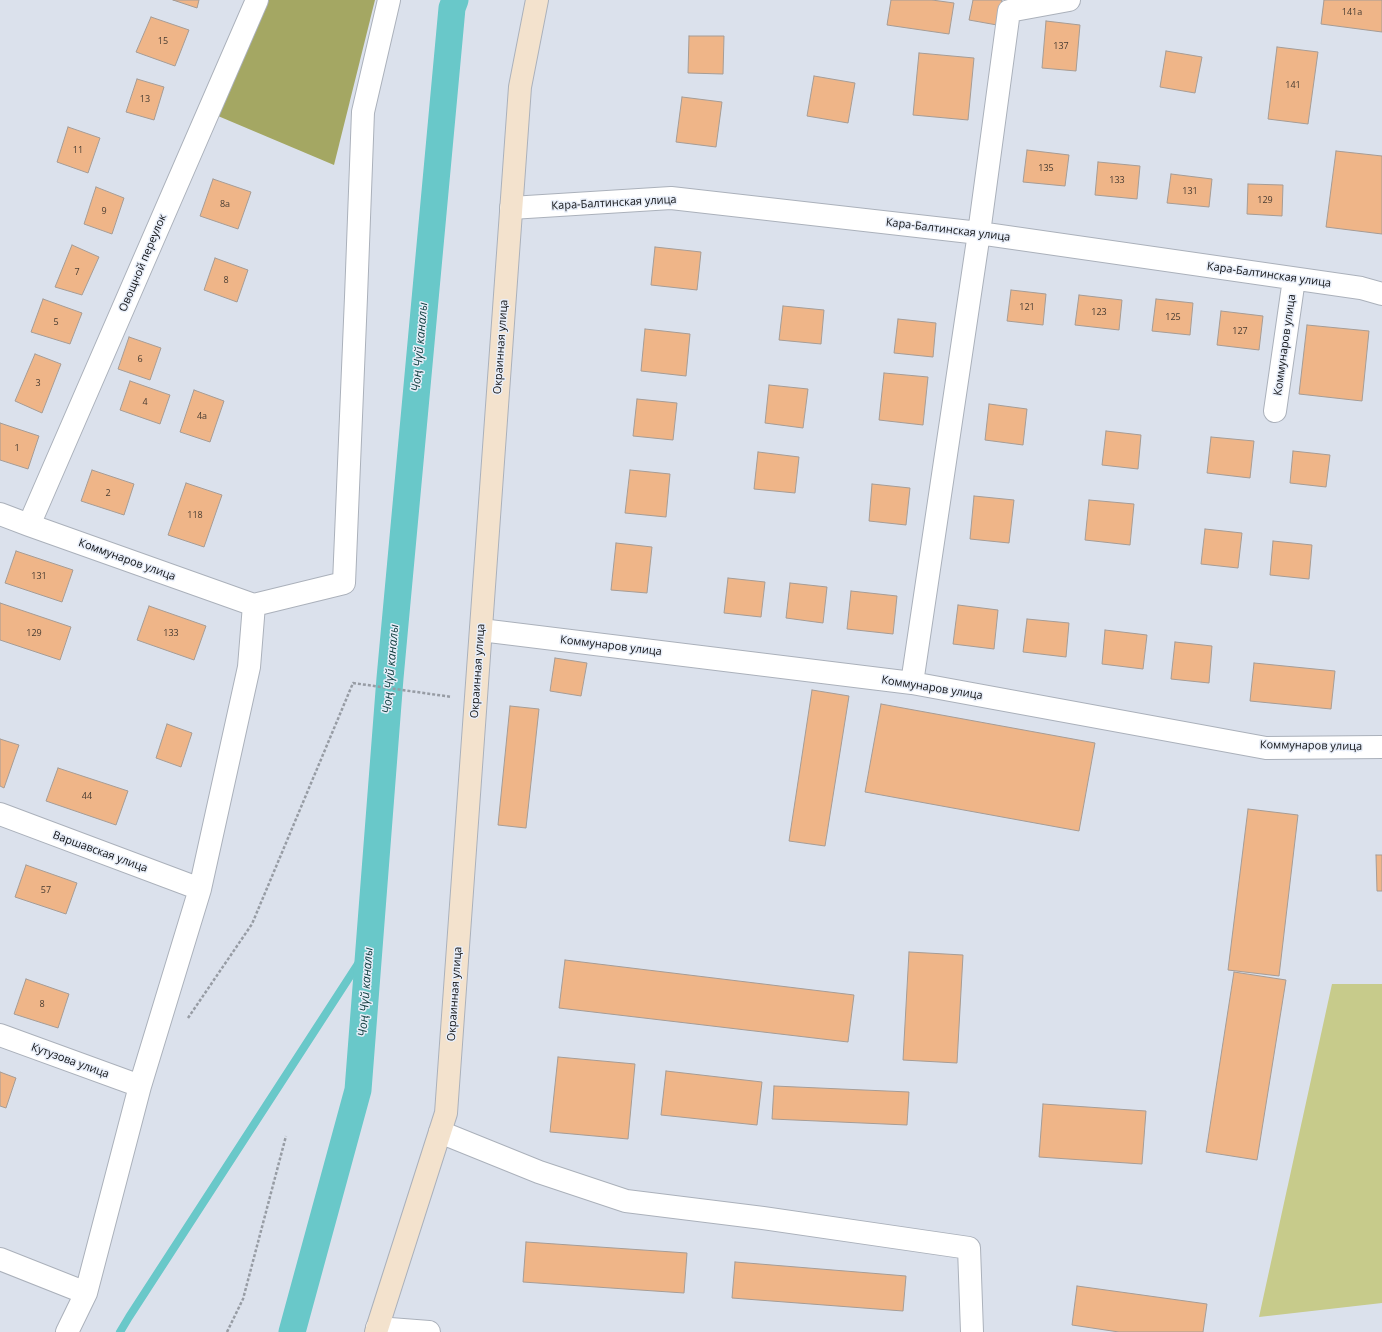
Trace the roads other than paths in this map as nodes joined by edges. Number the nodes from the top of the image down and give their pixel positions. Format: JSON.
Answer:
{"nodes":[{"id":1,"x":257,"y":0,"type":"edge"},
{"id":2,"x":389,"y":0,"type":"edge"},
{"id":3,"x":537,"y":0,"type":"edge"},
{"id":4,"x":1070,"y":0,"type":"edge"},
{"id":5,"x":512,"y":208,"type":"junction"},
{"id":6,"x":979,"y":233,"type":"junction"},
{"id":7,"x":1294,"y":279,"type":"junction"},
{"id":8,"x":1382,"y":294,"type":"edge"},
{"id":9,"x":1275,"y":411,"type":"dead end"},
{"id":10,"x":0,"y":514,"type":"edge"},
{"id":11,"x":28,"y":525,"type":"junction"},
{"id":12,"x":254,"y":605,"type":"junction"},
{"id":13,"x":481,"y":630,"type":"junction"},
{"id":14,"x":912,"y":683,"type":"junction"},
{"id":15,"x":1382,"y":747,"type":"edge"},
{"id":16,"x":0,"y":814,"type":"edge"},
{"id":17,"x":200,"y":889,"type":"junction"},
{"id":18,"x":0,"y":1035,"type":"edge"},
{"id":19,"x":140,"y":1086,"type":"junction"},
{"id":20,"x":440,"y":1132,"type":"junction"},
{"id":21,"x":0,"y":1259,"type":"edge"},
{"id":22,"x":86,"y":1293,"type":"junction"},
{"id":23,"x":376,"y":1330,"type":"edge"},
{"id":24,"x":67,"y":1332,"type":"edge"},
{"id":25,"x":429,"y":1332,"type":"edge"},
{"id":26,"x":972,"y":1332,"type":"edge"}],
"edges":[{"from":1,"to":11,"type":"street","name":"Овощной переулок"},
{"from":2,"to":12,"type":"street"},
{"from":3,"to":5,"type":"street","name":"Окраинная улица"},
{"from":4,"to":6,"type":"street"},
{"from":5,"to":6,"type":"street","name":"Кара-Балтинская улица"},
{"from":5,"to":13,"type":"street","name":"Окраинная улица"},
{"from":6,"to":7,"type":"street","name":"Кара-Балтинская улица"},
{"from":6,"to":14,"type":"street"},
{"from":7,"to":8,"type":"street","name":"Кара-Балтинская улица"},
{"from":7,"to":9,"type":"street","name":"Коммунаров улица"},
{"from":10,"to":11,"type":"street","name":"Коммунаров улица"},
{"from":11,"to":12,"type":"street","name":"Коммунаров улица"},
{"from":12,"to":17,"type":"street"},
{"from":13,"to":14,"type":"street","name":"Коммунаров улица"},
{"from":13,"to":20,"type":"street","name":"Окраинная улица"},
{"from":14,"to":15,"type":"street","name":"Коммунаров улица"},
{"from":16,"to":17,"type":"street","name":"Варшавская улица"},
{"from":17,"to":19,"type":"street"},
{"from":18,"to":19,"type":"street","name":"Кутузова улица"},
{"from":19,"to":22,"type":"street"},
{"from":20,"to":23,"type":"street","name":"Окраинная улица"},
{"from":20,"to":26,"type":"street"},
{"from":21,"to":22,"type":"street"},
{"from":22,"to":24,"type":"street"},
{"from":23,"to":25,"type":"street"}]}
